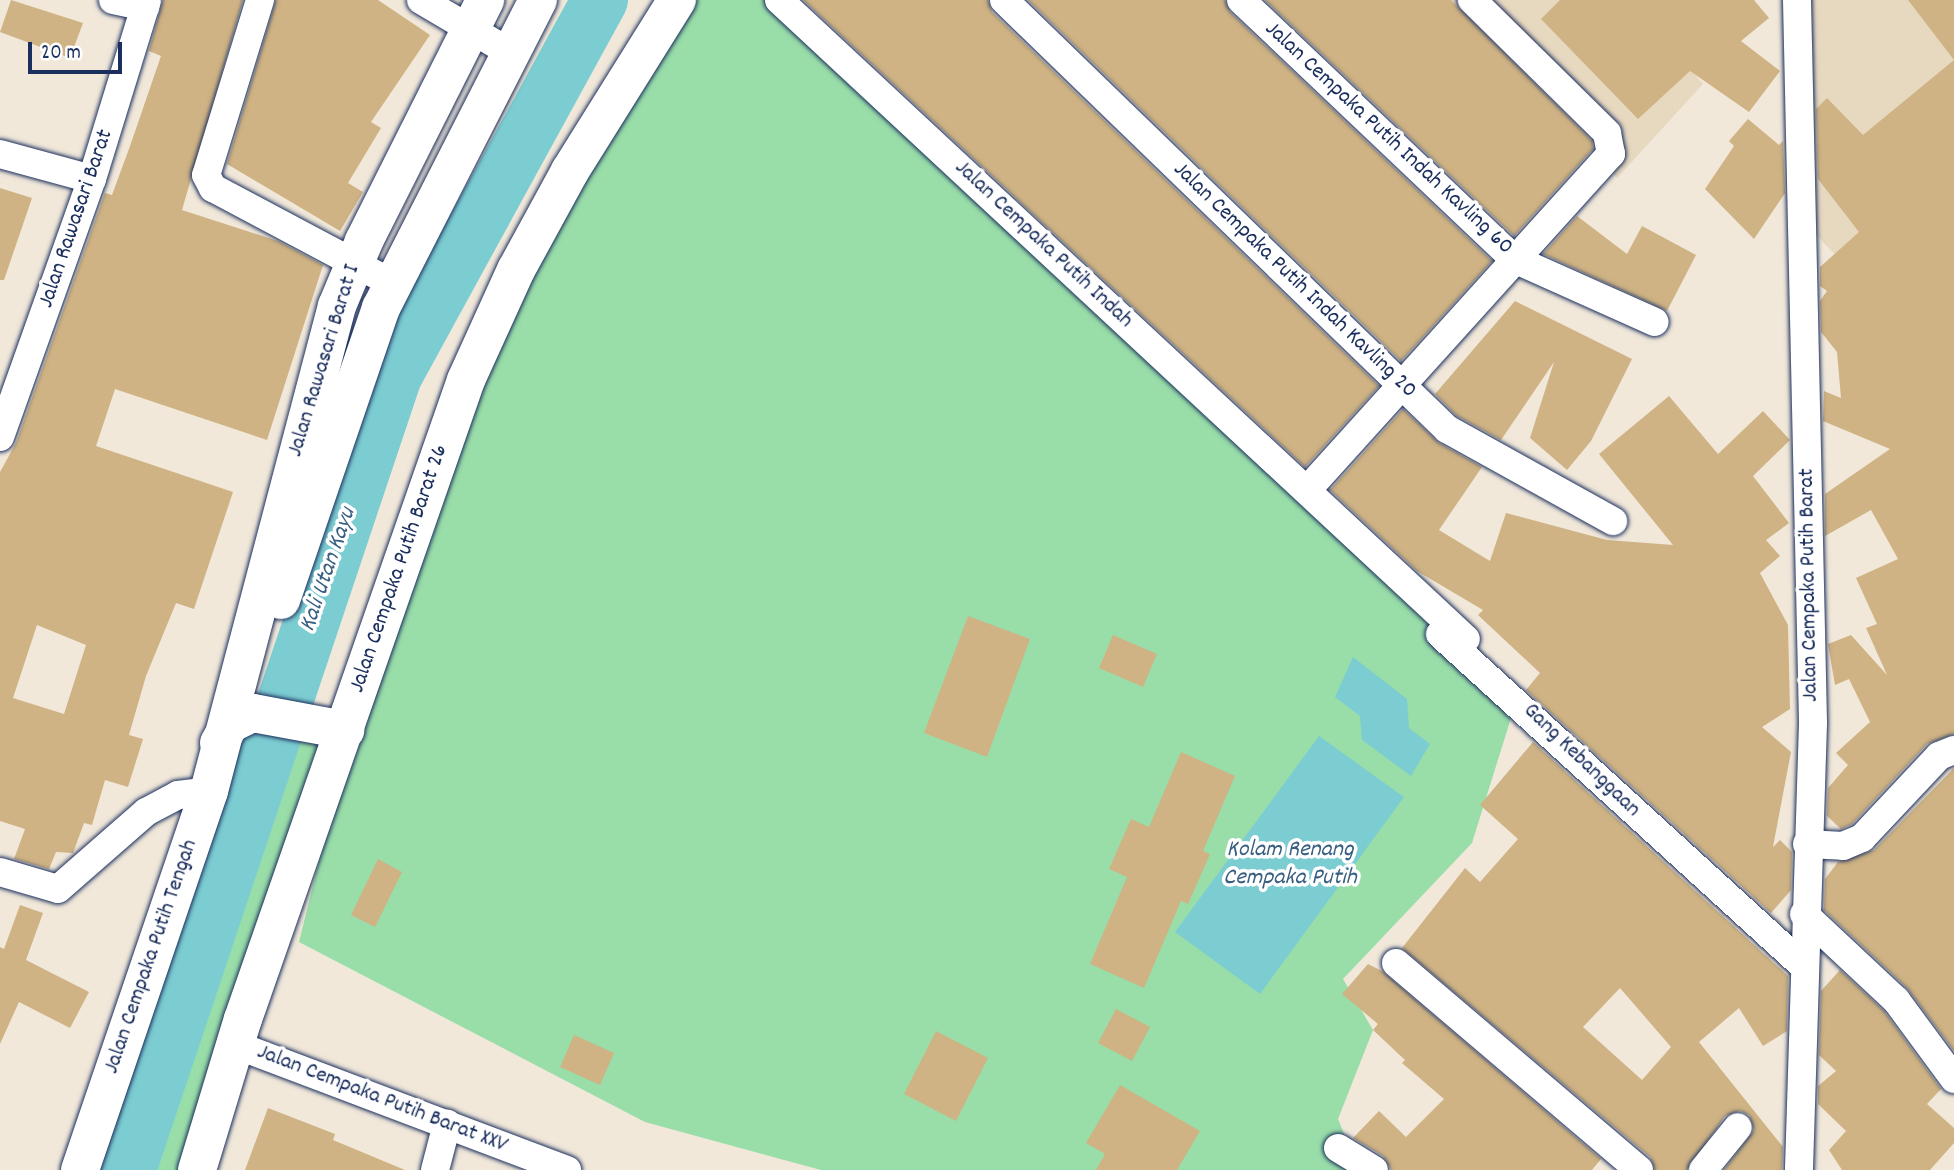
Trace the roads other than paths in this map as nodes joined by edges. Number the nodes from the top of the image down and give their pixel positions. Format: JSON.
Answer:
{"nodes":[{"id":1,"x":113,"y":0,"type":"edge"},
{"id":2,"x":260,"y":0,"type":"edge"},
{"id":3,"x":421,"y":0,"type":"edge"},
{"id":4,"x":538,"y":0,"type":"edge"},
{"id":5,"x":677,"y":0,"type":"edge"},
{"id":6,"x":779,"y":0,"type":"edge"},
{"id":7,"x":1004,"y":0,"type":"edge"},
{"id":8,"x":1241,"y":0,"type":"edge"},
{"id":9,"x":1472,"y":0,"type":"edge"},
{"id":10,"x":1797,"y":0,"type":"edge"},
{"id":11,"x":146,"y":4,"type":"edge"},
{"id":12,"x":477,"y":15,"type":"edge"},
{"id":13,"x":511,"y":53,"type":"junction"},
{"id":14,"x":0,"y":154,"type":"edge"},
{"id":15,"x":92,"y":179,"type":"junction"},
{"id":16,"x":1514,"y":259,"type":"junction"},
{"id":17,"x":355,"y":263,"type":"junction"},
{"id":18,"x":392,"y":283,"type":"junction"},
{"id":19,"x":1655,"y":322,"type":"dead end"},
{"id":20,"x":11,"y":374,"type":"edge"},
{"id":21,"x":1399,"y":383,"type":"junction"},
{"id":22,"x":0,"y":437,"type":"edge"},
{"id":23,"x":1308,"y":489,"type":"junction"},
{"id":24,"x":302,"y":491,"type":"junction"},
{"id":25,"x":1613,"y":521,"type":"dead end"},
{"id":26,"x":1372,"y":552,"type":"junction"},
{"id":27,"x":1466,"y":639,"type":"dead end"},
{"id":28,"x":260,"y":714,"type":"junction"},
{"id":29,"x":335,"y":728,"type":"junction"},
{"id":30,"x":219,"y":743,"type":"junction"},
{"id":31,"x":1954,"y":750,"type":"edge"},
{"id":32,"x":209,"y":791,"type":"junction"},
{"id":33,"x":1807,"y":844,"type":"junction"},
{"id":34,"x":0,"y":872,"type":"edge"},
{"id":35,"x":1804,"y":914,"type":"junction"},
{"id":36,"x":1396,"y":963,"type":"dead end"},
{"id":37,"x":1802,"y":964,"type":"junction"},
{"id":38,"x":236,"y":1045,"type":"junction"},
{"id":39,"x":1954,"y":1079,"type":"edge"},
{"id":40,"x":447,"y":1124,"type":"junction"},
{"id":41,"x":1738,"y":1127,"type":"dead end"},
{"id":42,"x":1338,"y":1148,"type":"dead end"},
{"id":43,"x":80,"y":1170,"type":"edge"},
{"id":44,"x":197,"y":1170,"type":"edge"},
{"id":45,"x":435,"y":1170,"type":"edge"},
{"id":46,"x":567,"y":1170,"type":"edge"},
{"id":47,"x":1374,"y":1170,"type":"edge"},
{"id":48,"x":1639,"y":1170,"type":"edge"},
{"id":49,"x":1703,"y":1170,"type":"edge"},
{"id":50,"x":1799,"y":1170,"type":"edge"}],
"edges":[{"from":1,"to":11,"type":"street"},
{"from":2,"to":17,"type":"street"},
{"from":3,"to":12,"type":"street"},
{"from":4,"to":13,"type":"street","name":"Jalan Rawasari Barat I"},
{"from":5,"to":29,"type":"street","name":"Jalan Cempaka Putih Barat 26"},
{"from":6,"to":23,"type":"street","name":"Jalan Cempaka Putih Indah"},
{"from":7,"to":21,"type":"street","name":"Jalan Cempaka Putih Indah Kavling 20"},
{"from":8,"to":16,"type":"street","name":"Jalan Cempaka Putih Indah Kavling 60"},
{"from":9,"to":16,"type":"street"},
{"from":10,"to":33,"type":"street","name":"Jalan Cempaka Putih Barat"},
{"from":11,"to":15,"type":"street","name":"Jalan Rawasari Barat"},
{"from":12,"to":13,"type":"street"},
{"from":12,"to":17,"type":"street","name":"Jalan Rawasari Barat I"},
{"from":13,"to":18,"type":"street","name":"Jalan Rawasari Barat I"},
{"from":14,"to":15,"type":"street"},
{"from":15,"to":20,"type":"street","name":"Jalan Rawasari Barat"},
{"from":16,"to":19,"type":"street","name":"Jalan Cempaka Putih Indah Kavling 60"},
{"from":16,"to":21,"type":"street"},
{"from":17,"to":18,"type":"street"},
{"from":17,"to":24,"type":"street","name":"Jalan Rawasari Barat I"},
{"from":18,"to":24,"type":"street","name":"Jalan Rawasari Barat I"},
{"from":20,"to":22,"type":"street","name":"Jalan Rawasari Barat"},
{"from":21,"to":23,"type":"street"},
{"from":21,"to":25,"type":"street","name":"Jalan Cempaka Putih Indah Kavling 20"},
{"from":23,"to":26,"type":"street","name":"Jalan Cempaka Putih Indah"},
{"from":24,"to":28,"type":"street","name":"Jalan Rawasari Barat I"},
{"from":24,"to":30,"type":"street","name":"Jalan Rawasari Barat I"},
{"from":26,"to":27,"type":"street","name":"Jalan Cempaka Putih Indah"},
{"from":26,"to":37,"type":"street","name":"Gang Kebanggaan"},
{"from":28,"to":29,"type":"street"},
{"from":28,"to":30,"type":"street"},
{"from":29,"to":38,"type":"street","name":"Jalan Cempaka Putih Barat 26"},
{"from":30,"to":32,"type":"street","name":"Jalan Cempaka Putih Tengah"},
{"from":31,"to":33,"type":"street"},
{"from":32,"to":34,"type":"street"},
{"from":32,"to":43,"type":"street","name":"Jalan Cempaka Putih Tengah"},
{"from":33,"to":35,"type":"street","name":"Jalan Cempaka Putih Barat"},
{"from":35,"to":37,"type":"street","name":"Jalan Cempaka Putih Barat"},
{"from":35,"to":39,"type":"street"},
{"from":36,"to":48,"type":"street"},
{"from":37,"to":50,"type":"street","name":"Jalan Cempaka Putih Barat"},
{"from":38,"to":40,"type":"street","name":"Jalan Cempaka Putih Barat XXV"},
{"from":38,"to":44,"type":"street","name":"Jalan Cempaka Putih Barat 26"},
{"from":40,"to":45,"type":"street"},
{"from":40,"to":46,"type":"street","name":"Jalan Cempaka Putih Barat XXV"},
{"from":41,"to":49,"type":"street"},
{"from":42,"to":47,"type":"street"}]}
